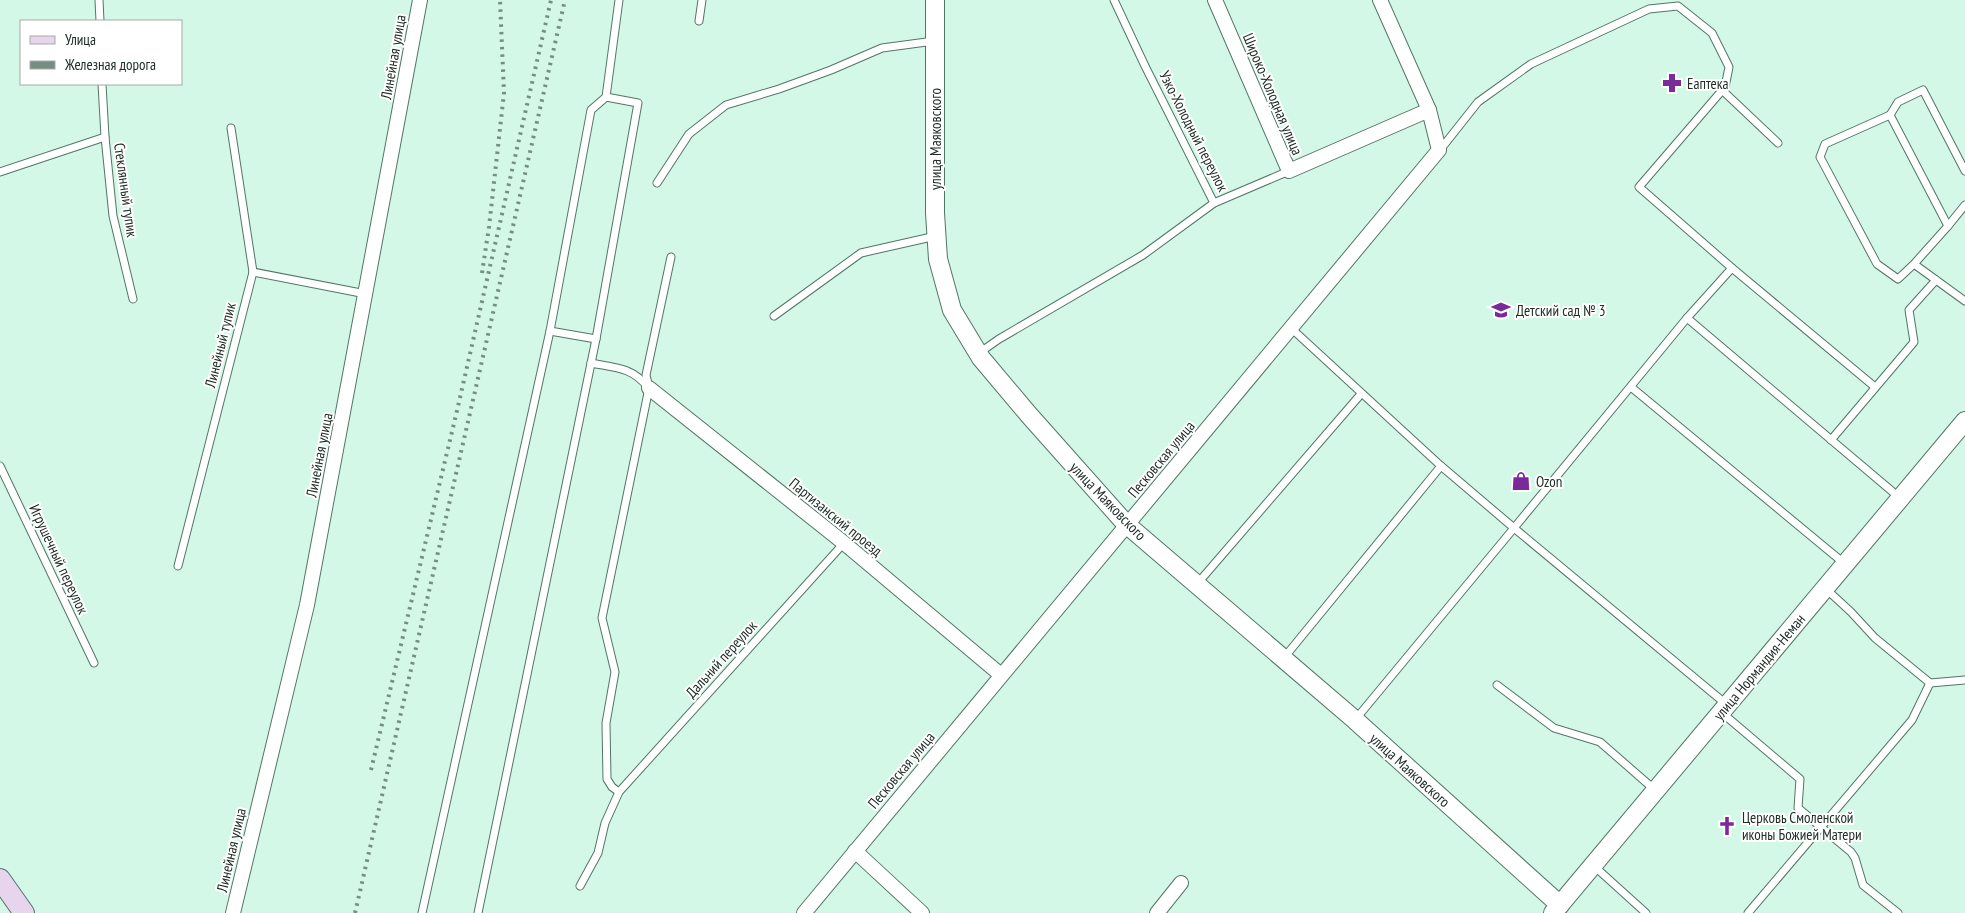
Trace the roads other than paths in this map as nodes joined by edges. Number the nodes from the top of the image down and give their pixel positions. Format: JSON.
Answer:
{"nodes":[{"id":1,"x":99,"y":0,"type":"edge"},
{"id":2,"x":420,"y":0,"type":"edge"},
{"id":3,"x":619,"y":0,"type":"edge"},
{"id":4,"x":702,"y":0,"type":"edge"},
{"id":5,"x":935,"y":0,"type":"edge"},
{"id":6,"x":1114,"y":0,"type":"edge"},
{"id":7,"x":1215,"y":0,"type":"edge"},
{"id":8,"x":1380,"y":0,"type":"edge"},
{"id":9,"x":100,"y":20,"type":"edge"},
{"id":10,"x":699,"y":21,"type":"dead end"},
{"id":11,"x":935,"y":41,"type":"junction"},
{"id":12,"x":102,"y":85,"type":"edge"},
{"id":13,"x":1722,"y":90,"type":"junction"},
{"id":14,"x":606,"y":97,"type":"junction"},
{"id":15,"x":1429,"y":110,"type":"junction"},
{"id":16,"x":1890,"y":115,"type":"junction"},
{"id":17,"x":231,"y":128,"type":"dead end"},
{"id":18,"x":105,"y":137,"type":"junction"},
{"id":19,"x":1778,"y":143,"type":"dead end"},
{"id":20,"x":1439,"y":150,"type":"junction"},
{"id":21,"x":1289,"y":171,"type":"junction"},
{"id":22,"x":1965,"y":171,"type":"edge"},
{"id":23,"x":0,"y":172,"type":"edge"},
{"id":24,"x":658,"y":184,"type":"dead end"},
{"id":25,"x":1214,"y":203,"type":"junction"},
{"id":26,"x":1965,"y":205,"type":"edge"},
{"id":27,"x":1948,"y":226,"type":"junction"},
{"id":28,"x":937,"y":236,"type":"junction"},
{"id":29,"x":670,"y":257,"type":"dead end"},
{"id":30,"x":1914,"y":264,"type":"junction"},
{"id":31,"x":1732,"y":268,"type":"junction"},
{"id":32,"x":253,"y":272,"type":"junction"},
{"id":33,"x":1936,"y":280,"type":"junction"},
{"id":34,"x":366,"y":294,"type":"junction"},
{"id":35,"x":133,"y":299,"type":"dead end"},
{"id":36,"x":1965,"y":300,"type":"edge"},
{"id":37,"x":774,"y":316,"type":"dead end"},
{"id":38,"x":1687,"y":318,"type":"junction"},
{"id":39,"x":1292,"y":329,"type":"junction"},
{"id":40,"x":550,"y":331,"type":"junction"},
{"id":41,"x":596,"y":339,"type":"junction"},
{"id":42,"x":979,"y":353,"type":"junction"},
{"id":43,"x":591,"y":363,"type":"junction"},
{"id":44,"x":1632,"y":387,"type":"junction"},
{"id":45,"x":1875,"y":387,"type":"junction"},
{"id":46,"x":649,"y":388,"type":"junction"},
{"id":47,"x":1362,"y":394,"type":"junction"},
{"id":48,"x":1965,"y":421,"type":"edge"},
{"id":49,"x":1831,"y":440,"type":"junction"},
{"id":50,"x":0,"y":466,"type":"edge"},
{"id":51,"x":1441,"y":466,"type":"junction"},
{"id":52,"x":1900,"y":498,"type":"junction"},
{"id":53,"x":1126,"y":524,"type":"junction"},
{"id":54,"x":1514,"y":528,"type":"junction"},
{"id":55,"x":844,"y":543,"type":"junction"},
{"id":56,"x":1845,"y":564,"type":"junction"},
{"id":57,"x":178,"y":566,"type":"dead end"},
{"id":58,"x":1197,"y":584,"type":"junction"},
{"id":59,"x":1825,"y":588,"type":"junction"},
{"id":60,"x":1283,"y":659,"type":"junction"},
{"id":61,"x":94,"y":663,"type":"dead end"},
{"id":62,"x":1001,"y":675,"type":"junction"},
{"id":63,"x":1965,"y":680,"type":"edge"},
{"id":64,"x":1930,"y":683,"type":"junction"},
{"id":65,"x":1497,"y":685,"type":"dead end"},
{"id":66,"x":1724,"y":709,"type":"junction"},
{"id":67,"x":1355,"y":720,"type":"junction"},
{"id":68,"x":1655,"y":790,"type":"junction"},
{"id":69,"x":619,"y":792,"type":"junction"},
{"id":70,"x":1821,"y":828,"type":"junction"},
{"id":71,"x":855,"y":851,"type":"junction"},
{"id":72,"x":1593,"y":865,"type":"junction"},
{"id":73,"x":2,"y":882,"type":"edge"},
{"id":74,"x":1181,"y":883,"type":"dead end"},
{"id":75,"x":580,"y":886,"type":"dead end"},
{"id":76,"x":1561,"y":910,"type":"edge"},
{"id":77,"x":24,"y":913,"type":"edge"},
{"id":78,"x":233,"y":913,"type":"edge"},
{"id":79,"x":422,"y":913,"type":"edge"},
{"id":80,"x":478,"y":913,"type":"edge"},
{"id":81,"x":804,"y":913,"type":"edge"},
{"id":82,"x":922,"y":913,"type":"edge"},
{"id":83,"x":1157,"y":913,"type":"edge"},
{"id":84,"x":1646,"y":913,"type":"edge"},
{"id":85,"x":1748,"y":913,"type":"edge"},
{"id":86,"x":1898,"y":913,"type":"edge"}],
"edges":[{"from":1,"to":9,"type":"lane"},
{"from":2,"to":34,"type":"street","name":"Линейная улица"},
{"from":3,"to":14,"type":"lane"},
{"from":4,"to":10,"type":"lane"},
{"from":5,"to":11,"type":"street","name":"улица Маяковского"},
{"from":6,"to":25,"type":"lane","name":"Узко-Холодный переулок"},
{"from":7,"to":21,"type":"street","name":"Широко-Холодная улица"},
{"from":8,"to":15,"type":"street"},
{"from":11,"to":24,"type":"lane"},
{"from":11,"to":28,"type":"street","name":"улица Маяковского"},
{"from":12,"to":18,"type":"lane","name":"Стеклянный тупик"},
{"from":13,"to":19,"type":"lane"},
{"from":13,"to":20,"type":"lane"},
{"from":13,"to":31,"type":"lane"},
{"from":14,"to":40,"type":"lane"},
{"from":14,"to":41,"type":"lane"},
{"from":15,"to":20,"type":"street"},
{"from":15,"to":21,"type":"street","name":"Широко-Холодная улица"},
{"from":16,"to":22,"type":"lane"},
{"from":16,"to":27,"type":"lane"},
{"from":16,"to":30,"type":"lane"},
{"from":17,"to":32,"type":"lane","name":"Линейный тупик"},
{"from":18,"to":23,"type":"lane"},
{"from":18,"to":35,"type":"lane","name":"Стеклянный тупик"},
{"from":20,"to":39,"type":"street","name":"Песковская улица"},
{"from":21,"to":25,"type":"lane","name":"Узко-Холодный переулок"},
{"from":25,"to":42,"type":"lane"},
{"from":26,"to":27,"type":"lane"},
{"from":27,"to":30,"type":"lane"},
{"from":28,"to":37,"type":"lane"},
{"from":28,"to":42,"type":"street","name":"улица Маяковского"},
{"from":29,"to":46,"type":"lane"},
{"from":30,"to":33,"type":"lane"},
{"from":31,"to":38,"type":"lane"},
{"from":31,"to":45,"type":"lane"},
{"from":32,"to":34,"type":"lane"},
{"from":32,"to":57,"type":"lane","name":"Линейный тупик"},
{"from":33,"to":36,"type":"lane"},
{"from":33,"to":45,"type":"lane"},
{"from":34,"to":78,"type":"street","name":"Линейная улица"},
{"from":38,"to":44,"type":"lane"},
{"from":38,"to":49,"type":"lane"},
{"from":39,"to":47,"type":"lane"},
{"from":39,"to":53,"type":"street","name":"Песковская улица"},
{"from":40,"to":41,"type":"lane"},
{"from":40,"to":79,"type":"lane"},
{"from":41,"to":43,"type":"lane"},
{"from":42,"to":53,"type":"street","name":"улица Маяковского"},
{"from":43,"to":46,"type":"lane"},
{"from":43,"to":80,"type":"lane"},
{"from":44,"to":54,"type":"lane"},
{"from":44,"to":56,"type":"lane"},
{"from":45,"to":49,"type":"lane"},
{"from":46,"to":55,"type":"street","name":"Партизанский проезд"},
{"from":46,"to":69,"type":"lane"},
{"from":47,"to":51,"type":"lane"},
{"from":47,"to":58,"type":"lane"},
{"from":48,"to":52,"type":"street","name":"улица Нормандия-Неман"},
{"from":49,"to":52,"type":"lane"},
{"from":50,"to":61,"type":"lane","name":"Игрушечный переулок"},
{"from":51,"to":54,"type":"lane"},
{"from":51,"to":60,"type":"lane"},
{"from":52,"to":56,"type":"street","name":"улица Нормандия-Неман"},
{"from":53,"to":58,"type":"street","name":"улица Маяковского"},
{"from":53,"to":62,"type":"street","name":"Песковская улица"},
{"from":54,"to":66,"type":"lane"},
{"from":54,"to":67,"type":"lane"},
{"from":55,"to":62,"type":"street","name":"Партизанский проезд"},
{"from":55,"to":69,"type":"lane","name":"Дальний переулок"},
{"from":56,"to":59,"type":"street","name":"улица Нормандия-Неман"},
{"from":58,"to":60,"type":"street","name":"улица Маяковского"},
{"from":59,"to":64,"type":"lane"},
{"from":59,"to":66,"type":"street","name":"улица Нормандия-Неман"},
{"from":60,"to":67,"type":"street","name":"улица Маяковского"},
{"from":62,"to":71,"type":"street","name":"Песковская улица"},
{"from":63,"to":64,"type":"lane"},
{"from":64,"to":70,"type":"lane"},
{"from":65,"to":68,"type":"lane"},
{"from":66,"to":68,"type":"street","name":"улица Нормандия-Неман"},
{"from":66,"to":70,"type":"lane"},
{"from":67,"to":76,"type":"street","name":"улица Маяковского"},
{"from":68,"to":72,"type":"street","name":"улица Нормандия-Неман"},
{"from":69,"to":75,"type":"lane","name":"Дальний переулок"},
{"from":70,"to":85,"type":"lane"},
{"from":70,"to":86,"type":"lane"},
{"from":71,"to":81,"type":"street","name":"Песковская улица"},
{"from":71,"to":82,"type":"street"},
{"from":72,"to":76,"type":"street","name":"улица Нормандия-Неман"},
{"from":72,"to":84,"type":"lane"},
{"from":73,"to":77,"type":"main road"},
{"from":74,"to":83,"type":"street"}]}
